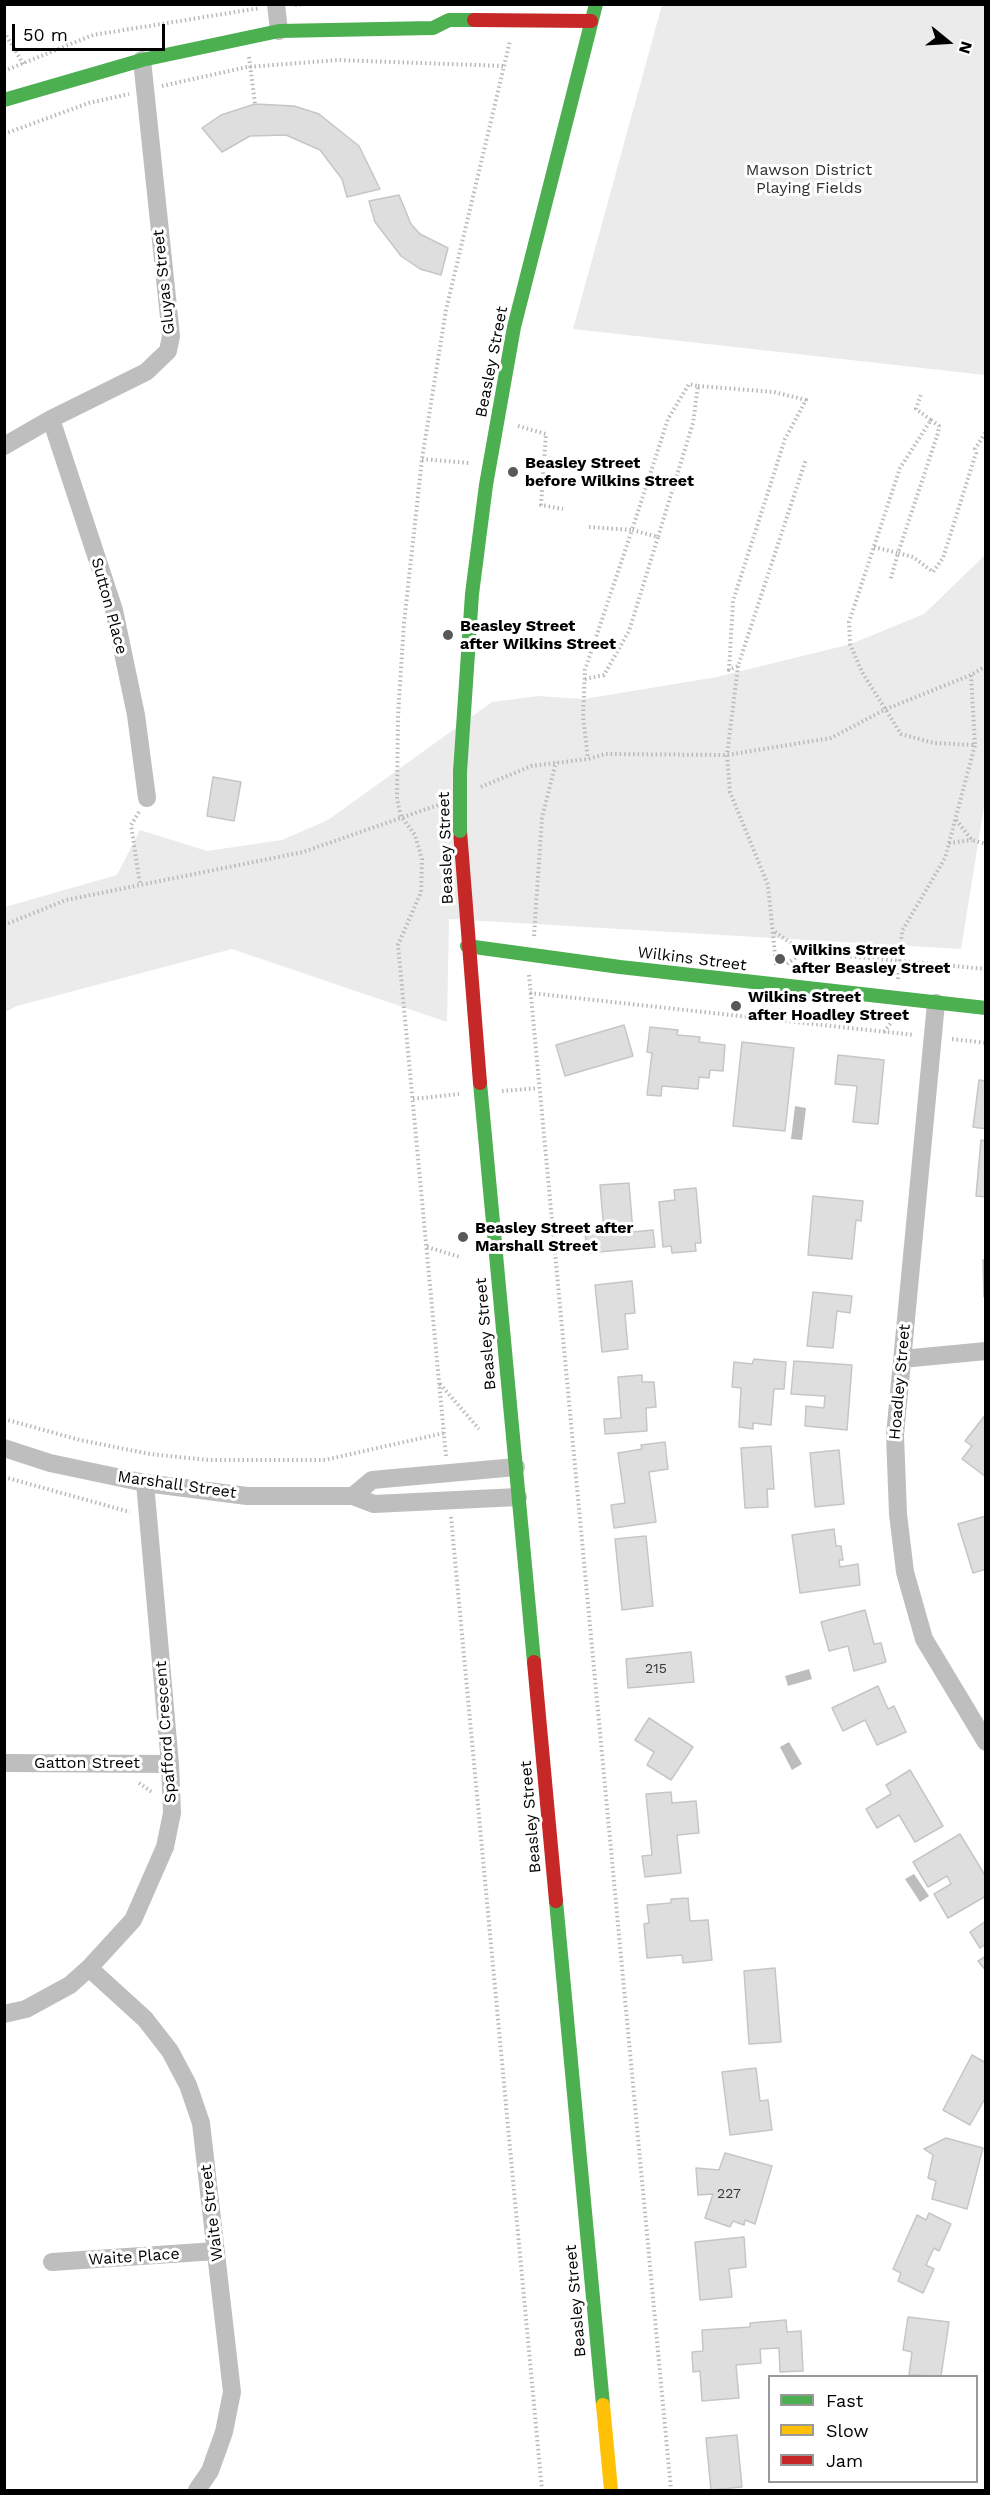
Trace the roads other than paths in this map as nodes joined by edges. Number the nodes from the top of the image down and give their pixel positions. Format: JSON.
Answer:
{"nodes":[{"id":1,"x":596,"y":4,"type":"edge"},
{"id":2,"x":276,"y":6,"type":"edge"},
{"id":3,"x":591,"y":21,"type":"junction"},
{"id":4,"x":433,"y":28,"type":"junction"},
{"id":5,"x":279,"y":31,"type":"junction"},
{"id":6,"x":447,"y":36,"type":"dead end"},
{"id":7,"x":142,"y":60,"type":"junction"},
{"id":8,"x":4,"y":100,"type":"edge"},
{"id":9,"x":51,"y":419,"type":"junction"},
{"id":10,"x":4,"y":446,"type":"edge"},
{"id":11,"x":147,"y":798,"type":"road end"},
{"id":12,"x":467,"y":946,"type":"junction"},
{"id":13,"x":936,"y":1003,"type":"junction"},
{"id":14,"x":986,"y":1008,"type":"edge"},
{"id":15,"x":986,"y":1351,"type":"edge"},
{"id":16,"x":902,"y":1359,"type":"junction"},
{"id":17,"x":4,"y":1448,"type":"edge"},
{"id":18,"x":516,"y":1467,"type":"junction"},
{"id":19,"x":145,"y":1483,"type":"junction"},
{"id":20,"x":353,"y":1496,"type":"junction"},
{"id":21,"x":518,"y":1497,"type":"junction"},
{"id":22,"x":986,"y":1742,"type":"edge"},
{"id":23,"x":4,"y":1763,"type":"edge"},
{"id":24,"x":170,"y":1764,"type":"junction"},
{"id":25,"x":90,"y":1968,"type":"junction"},
{"id":26,"x":4,"y":2014,"type":"edge"},
{"id":27,"x":216,"y":2251,"type":"junction"},
{"id":28,"x":52,"y":2262,"type":"dead end"},
{"id":29,"x":197,"y":2490,"type":"edge"},
{"id":30,"x":610,"y":2490,"type":"edge"}],
"edges":[{"from":1,"to":3,"type":"main road","name":"Beasley Street"},
{"from":2,"to":5,"type":"street"},
{"from":3,"to":4,"type":"main road"},
{"from":3,"to":12,"type":"main road","name":"Beasley Street","bridge":true},
{"from":4,"to":5,"type":"main road"},
{"from":4,"to":6,"type":"main road"},
{"from":5,"to":7,"type":"main road"},
{"from":7,"to":8,"type":"main road"},
{"from":7,"to":9,"type":"street","name":"Gluyas Street"},
{"from":9,"to":10,"type":"street","name":"Gluyas Street"},
{"from":9,"to":11,"type":"street","name":"Sutton Place"},
{"from":12,"to":13,"type":"main road","name":"Wilkins Street"},
{"from":12,"to":18,"type":"main road","name":"Beasley Street"},
{"from":13,"to":14,"type":"main road","name":"Wilkins Street"},
{"from":13,"to":16,"type":"street","name":"Hoadley Street"},
{"from":15,"to":16,"type":"street"},
{"from":16,"to":22,"type":"street","name":"Hoadley Street"},
{"from":17,"to":19,"type":"street","name":"Marshall Street"},
{"from":18,"to":20,"type":"street"},
{"from":18,"to":21,"type":"main road","name":"Beasley Street"},
{"from":19,"to":20,"type":"street","name":"Marshall Street"},
{"from":19,"to":24,"type":"street","name":"Spafford Crescent"},
{"from":20,"to":21,"type":"street","name":"Marshall Street"},
{"from":21,"to":30,"type":"main road","name":"Beasley Street"},
{"from":23,"to":24,"type":"street","name":"Gatton Street"},
{"from":24,"to":25,"type":"street","name":"Spafford Crescent"},
{"from":25,"to":26,"type":"street","name":"Spafford Crescent"},
{"from":25,"to":27,"type":"street","name":"Waite Street"},
{"from":27,"to":28,"type":"street","name":"Waite Place"},
{"from":27,"to":29,"type":"street","name":"Waite Street"}]}
